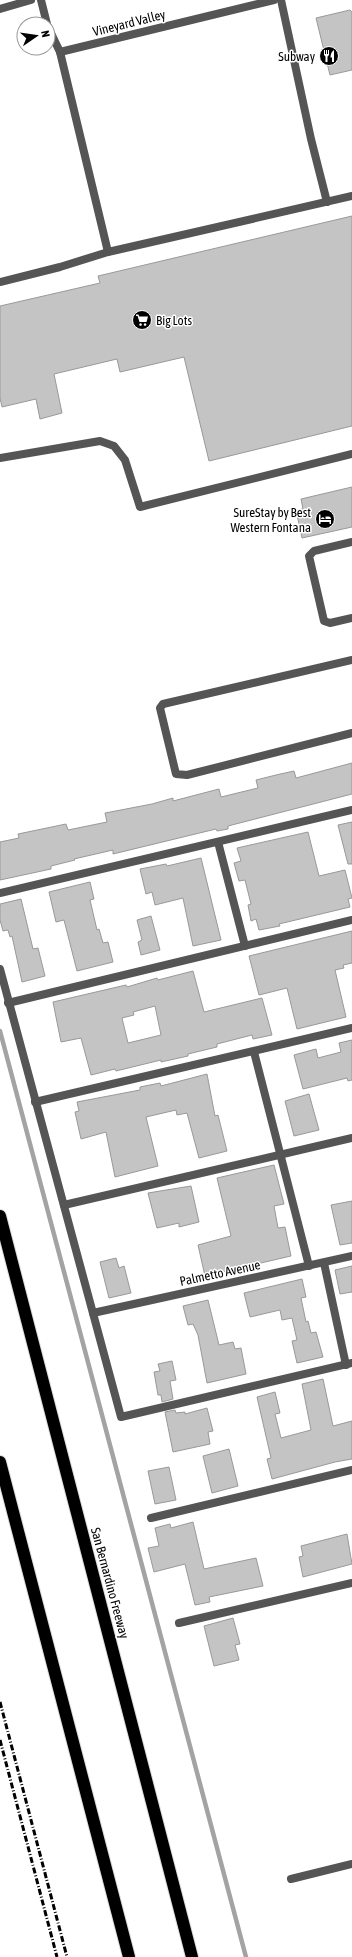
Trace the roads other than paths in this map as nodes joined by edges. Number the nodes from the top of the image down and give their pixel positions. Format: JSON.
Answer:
{"nodes":[{"id":1,"x":31,"y":0,"type":"edge"},
{"id":2,"x":41,"y":0,"type":"edge"},
{"id":3,"x":274,"y":0,"type":"edge"},
{"id":4,"x":281,"y":0,"type":"edge"},
{"id":5,"x":0,"y":9,"type":"edge"},
{"id":6,"x":45,"y":16,"type":"edge"},
{"id":7,"x":56,"y":43,"type":"edge"},
{"id":8,"x":60,"y":52,"type":"junction"},
{"id":9,"x":352,"y":196,"type":"edge"},
{"id":10,"x":326,"y":202,"type":"junction"},
{"id":11,"x":108,"y":252,"type":"junction"},
{"id":12,"x":0,"y":282,"type":"edge"},
{"id":13,"x":352,"y":454,"type":"edge"},
{"id":14,"x":0,"y":458,"type":"edge"},
{"id":15,"x":352,"y":542,"type":"edge"},
{"id":16,"x":352,"y":618,"type":"edge"},
{"id":17,"x":352,"y":660,"type":"edge"},
{"id":18,"x":352,"y":733,"type":"edge"},
{"id":19,"x":352,"y":810,"type":"edge"},
{"id":20,"x":218,"y":842,"type":"junction"},
{"id":21,"x":0,"y":894,"type":"edge"},
{"id":22,"x":352,"y":920,"type":"edge"},
{"id":23,"x":245,"y":946,"type":"junction"},
{"id":24,"x":0,"y":969,"type":"edge"},
{"id":25,"x":8,"y":1002,"type":"junction"},
{"id":26,"x":352,"y":1028,"type":"edge"},
{"id":27,"x":254,"y":1052,"type":"junction"},
{"id":28,"x":35,"y":1102,"type":"junction"},
{"id":29,"x":352,"y":1138,"type":"edge"},
{"id":30,"x":280,"y":1154,"type":"junction"},
{"id":31,"x":64,"y":1205,"type":"junction"},
{"id":32,"x":0,"y":1216,"type":"edge"},
{"id":33,"x":352,"y":1256,"type":"edge"},
{"id":34,"x":324,"y":1263,"type":"junction"},
{"id":35,"x":309,"y":1266,"type":"junction"},
{"id":36,"x":93,"y":1313,"type":"junction"},
{"id":37,"x":349,"y":1364,"type":"edge"},
{"id":38,"x":0,"y":1462,"type":"edge"},
{"id":39,"x":352,"y":1470,"type":"edge"},
{"id":40,"x":151,"y":1518,"type":"dead end"},
{"id":41,"x":352,"y":1583,"type":"edge"},
{"id":42,"x":179,"y":1622,"type":"dead end"},
{"id":43,"x":352,"y":1864,"type":"edge"},
{"id":44,"x":291,"y":1879,"type":"dead end"},
{"id":45,"x":129,"y":1957,"type":"edge"},
{"id":46,"x":192,"y":1957,"type":"edge"}],
"edges":[{"from":1,"to":5,"type":"lane"},
{"from":2,"to":6,"type":"lane"},
{"from":3,"to":8,"type":"lane","name":"Vineyard Valley"},
{"from":4,"to":10,"type":"lane"},
{"from":7,"to":8,"type":"lane"},
{"from":8,"to":11,"type":"lane"},
{"from":9,"to":10,"type":"lane"},
{"from":10,"to":11,"type":"lane"},
{"from":11,"to":12,"type":"lane"},
{"from":13,"to":14,"type":"lane"},
{"from":15,"to":16,"type":"lane"},
{"from":17,"to":18,"type":"lane"},
{"from":19,"to":20,"type":"lane"},
{"from":20,"to":21,"type":"lane"},
{"from":20,"to":23,"type":"lane"},
{"from":22,"to":23,"type":"lane"},
{"from":23,"to":25,"type":"lane"},
{"from":24,"to":25,"type":"lane"},
{"from":25,"to":28,"type":"lane"},
{"from":26,"to":27,"type":"lane"},
{"from":27,"to":28,"type":"lane"},
{"from":27,"to":30,"type":"lane"},
{"from":28,"to":31,"type":"lane"},
{"from":29,"to":30,"type":"lane"},
{"from":30,"to":31,"type":"lane"},
{"from":30,"to":35,"type":"lane"},
{"from":31,"to":36,"type":"lane"},
{"from":32,"to":46,"type":"highway","name":"San Bernardino Freeway"},
{"from":33,"to":34,"type":"lane","name":"Palmetto Avenue"},
{"from":34,"to":35,"type":"lane","name":"Palmetto Avenue"},
{"from":34,"to":37,"type":"lane"},
{"from":35,"to":36,"type":"lane","name":"Palmetto Avenue"},
{"from":36,"to":37,"type":"lane"},
{"from":38,"to":45,"type":"highway"},
{"from":39,"to":40,"type":"lane"},
{"from":41,"to":42,"type":"lane"},
{"from":43,"to":44,"type":"lane"}]}
